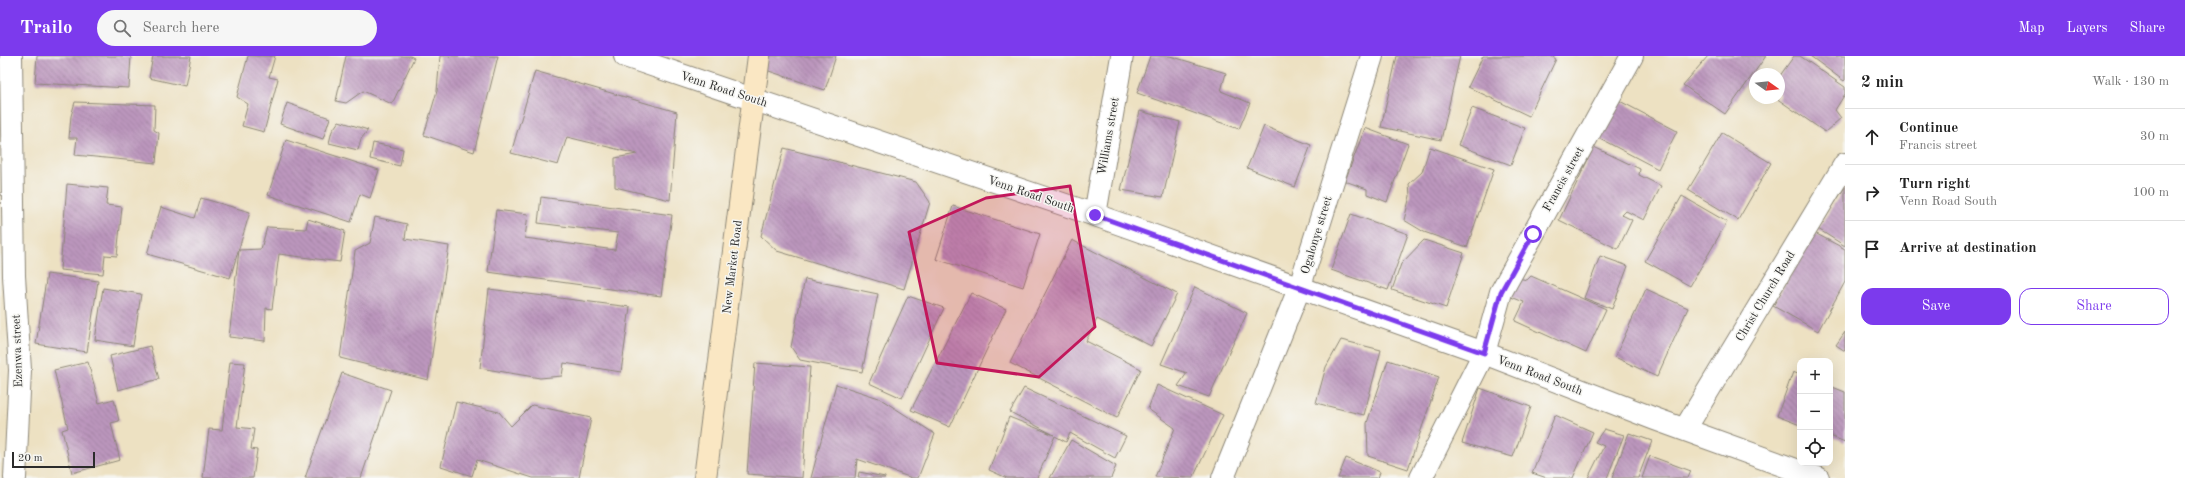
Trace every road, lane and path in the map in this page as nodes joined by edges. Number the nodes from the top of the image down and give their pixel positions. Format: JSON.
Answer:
{"nodes":[{"id":1,"x":10,"y":56,"type":"edge"},
{"id":2,"x":625,"y":56,"type":"edge"},
{"id":3,"x":759,"y":56,"type":"edge"},
{"id":4,"x":1122,"y":56,"type":"edge"},
{"id":5,"x":1372,"y":56,"type":"edge"},
{"id":6,"x":1632,"y":56,"type":"edge"},
{"id":7,"x":754,"y":99,"type":"junction"},
{"id":8,"x":1845,"y":164,"type":"edge"},
{"id":9,"x":1095,"y":215,"type":"junction"},
{"id":10,"x":7,"y":276,"type":"edge"},
{"id":11,"x":1299,"y":289,"type":"junction"},
{"id":12,"x":1484,"y":353,"type":"junction"},
{"id":13,"x":1685,"y":429,"type":"junction"},
{"id":14,"x":16,"y":478,"type":"edge"},
{"id":15,"x":705,"y":478,"type":"edge"},
{"id":16,"x":1223,"y":478,"type":"edge"},
{"id":17,"x":1421,"y":478,"type":"edge"},
{"id":18,"x":1818,"y":478,"type":"edge"}],
"edges":[{"from":1,"to":10,"type":"street","name":"Ezenwa street"},
{"from":2,"to":7,"type":"street","name":"Venn Road South"},
{"from":3,"to":7,"type":"street","name":"New Market Road"},
{"from":4,"to":9,"type":"street","name":"Williams street"},
{"from":5,"to":11,"type":"street","name":"Ogalonye street"},
{"from":6,"to":12,"type":"street","name":"Francis street"},
{"from":7,"to":9,"type":"street","name":"Venn Road South"},
{"from":7,"to":15,"type":"street","name":"New Market Road"},
{"from":8,"to":13,"type":"street","name":"Christ Church Road"},
{"from":9,"to":11,"type":"street","name":"Venn Road South"},
{"from":10,"to":14,"type":"street","name":"Ezenwa street"},
{"from":11,"to":12,"type":"street","name":"Venn Road South"},
{"from":11,"to":16,"type":"street","name":"Ogalonye street"},
{"from":12,"to":13,"type":"street","name":"Venn Road South"},
{"from":12,"to":17,"type":"street","name":"Francis street"},
{"from":13,"to":18,"type":"street","name":"Venn Road South"}]}
